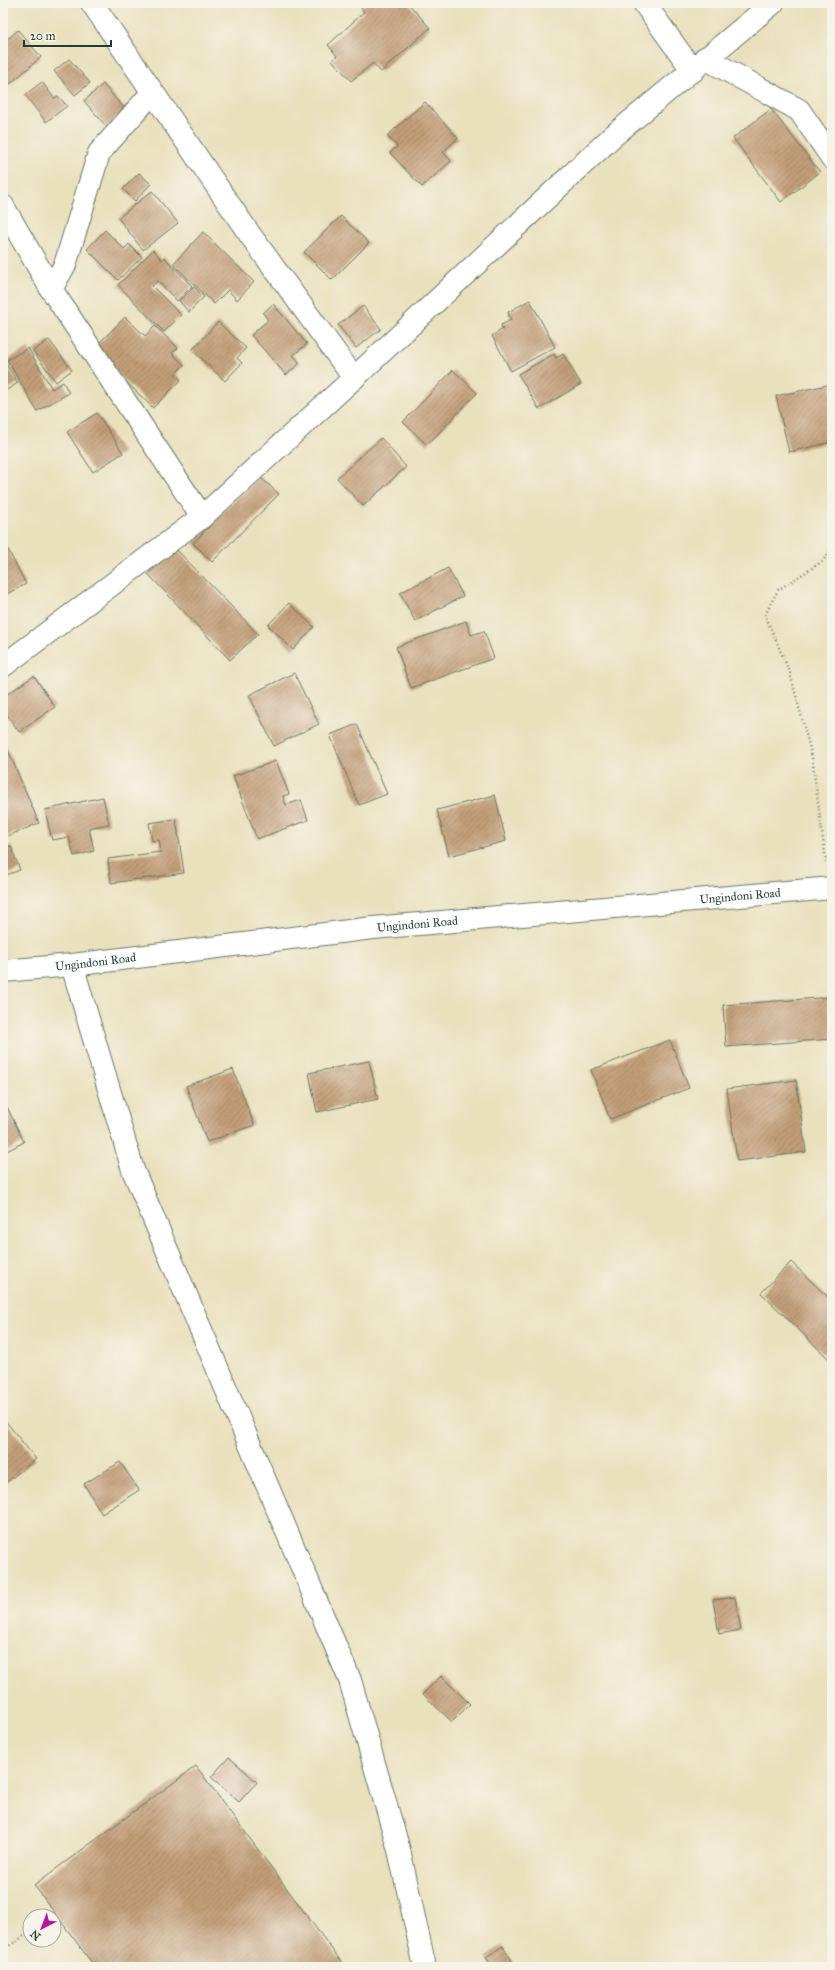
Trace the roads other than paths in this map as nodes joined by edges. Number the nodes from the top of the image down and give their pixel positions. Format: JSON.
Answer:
{"nodes":[{"id":1,"x":92,"y":3,"type":"edge"},
{"id":2,"x":644,"y":3,"type":"edge"},
{"id":3,"x":773,"y":3,"type":"edge"},
{"id":4,"x":699,"y":65,"type":"junction"},
{"id":5,"x":152,"y":93,"type":"junction"},
{"id":6,"x":832,"y":158,"type":"edge"},
{"id":7,"x":3,"y":206,"type":"edge"},
{"id":8,"x":51,"y":289,"type":"junction"},
{"id":9,"x":354,"y":378,"type":"junction"},
{"id":10,"x":202,"y":517,"type":"junction"},
{"id":11,"x":3,"y":666,"type":"edge"},
{"id":12,"x":831,"y":888,"type":"edge"},
{"id":13,"x":72,"y":965,"type":"junction"},
{"id":14,"x":3,"y":971,"type":"edge"},
{"id":15,"x":425,"y":1967,"type":"edge"}],
"edges":[{"from":1,"to":5,"type":"street"},
{"from":2,"to":4,"type":"street"},
{"from":3,"to":4,"type":"street"},
{"from":4,"to":6,"type":"street"},
{"from":4,"to":9,"type":"street"},
{"from":5,"to":8,"type":"street"},
{"from":5,"to":9,"type":"street"},
{"from":7,"to":8,"type":"street"},
{"from":8,"to":10,"type":"street"},
{"from":9,"to":10,"type":"street"},
{"from":10,"to":11,"type":"street"},
{"from":12,"to":13,"type":"street","name":"Ungindoni Road"},
{"from":13,"to":14,"type":"street","name":"Ungindoni Road"},
{"from":13,"to":15,"type":"street"}]}
